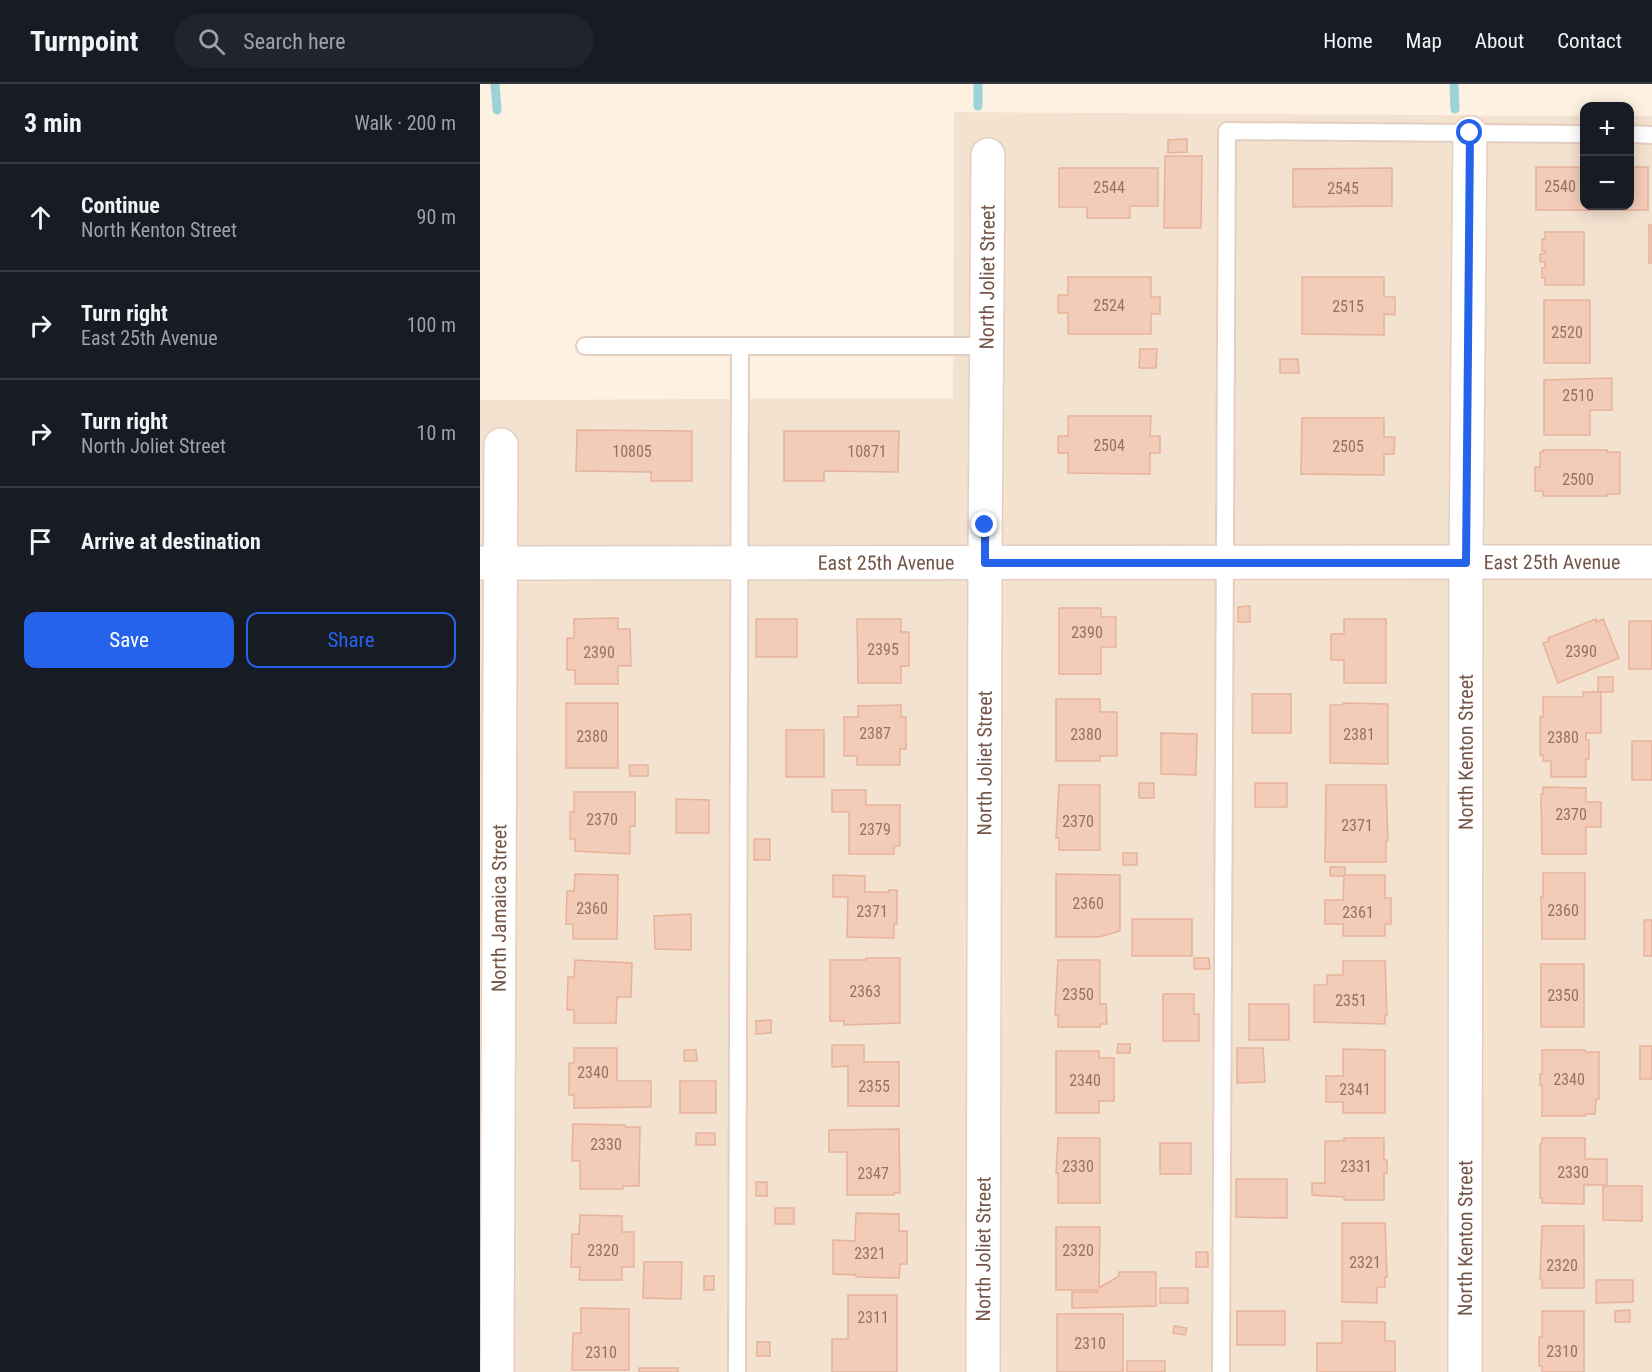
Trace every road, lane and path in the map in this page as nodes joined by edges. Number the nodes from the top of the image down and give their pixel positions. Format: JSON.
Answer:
{"nodes":[{"id":1,"x":1470,"y":133,"type":"junction"},
{"id":2,"x":1580,"y":134,"type":"edge"},
{"id":3,"x":1634,"y":134,"type":"edge"},
{"id":4,"x":1652,"y":135,"type":"edge"},
{"id":5,"x":988,"y":155,"type":"dead end"},
{"id":6,"x":585,"y":346,"type":"dead end"},
{"id":7,"x":740,"y":346,"type":"junction"},
{"id":8,"x":987,"y":346,"type":"junction"},
{"id":9,"x":501,"y":445,"type":"dead end"},
{"id":10,"x":1652,"y":562,"type":"edge"},
{"id":11,"x":490,"y":563,"type":"edge"},
{"id":12,"x":739,"y":563,"type":"junction"},
{"id":13,"x":985,"y":563,"type":"junction"},
{"id":14,"x":1225,"y":563,"type":"junction"},
{"id":15,"x":1466,"y":563,"type":"junction"},
{"id":16,"x":497,"y":1372,"type":"edge"},
{"id":17,"x":737,"y":1372,"type":"edge"},
{"id":18,"x":983,"y":1372,"type":"edge"},
{"id":19,"x":1221,"y":1372,"type":"edge"},
{"id":20,"x":1465,"y":1372,"type":"edge"}],
"edges":[{"from":1,"to":2,"type":"lane"},
{"from":1,"to":14,"type":"lane"},
{"from":1,"to":15,"type":"street","name":"North Kenton Street"},
{"from":3,"to":4,"type":"lane"},
{"from":5,"to":8,"type":"street","name":"North Joliet Street"},
{"from":6,"to":7,"type":"lane"},
{"from":7,"to":8,"type":"lane"},
{"from":7,"to":12,"type":"lane"},
{"from":8,"to":13,"type":"street","name":"North Joliet Street"},
{"from":9,"to":11,"type":"street","name":"North Jamaica Street"},
{"from":10,"to":15,"type":"street","name":"East 25th Avenue"},
{"from":11,"to":12,"type":"street","name":"East 25th Avenue"},
{"from":11,"to":16,"type":"street","name":"North Jamaica Street"},
{"from":12,"to":13,"type":"street","name":"East 25th Avenue"},
{"from":12,"to":17,"type":"lane"},
{"from":13,"to":14,"type":"street","name":"East 25th Avenue"},
{"from":13,"to":18,"type":"street","name":"North Joliet Street"},
{"from":14,"to":15,"type":"street","name":"East 25th Avenue"},
{"from":14,"to":19,"type":"lane"},
{"from":15,"to":20,"type":"street","name":"North Kenton Street"}]}
